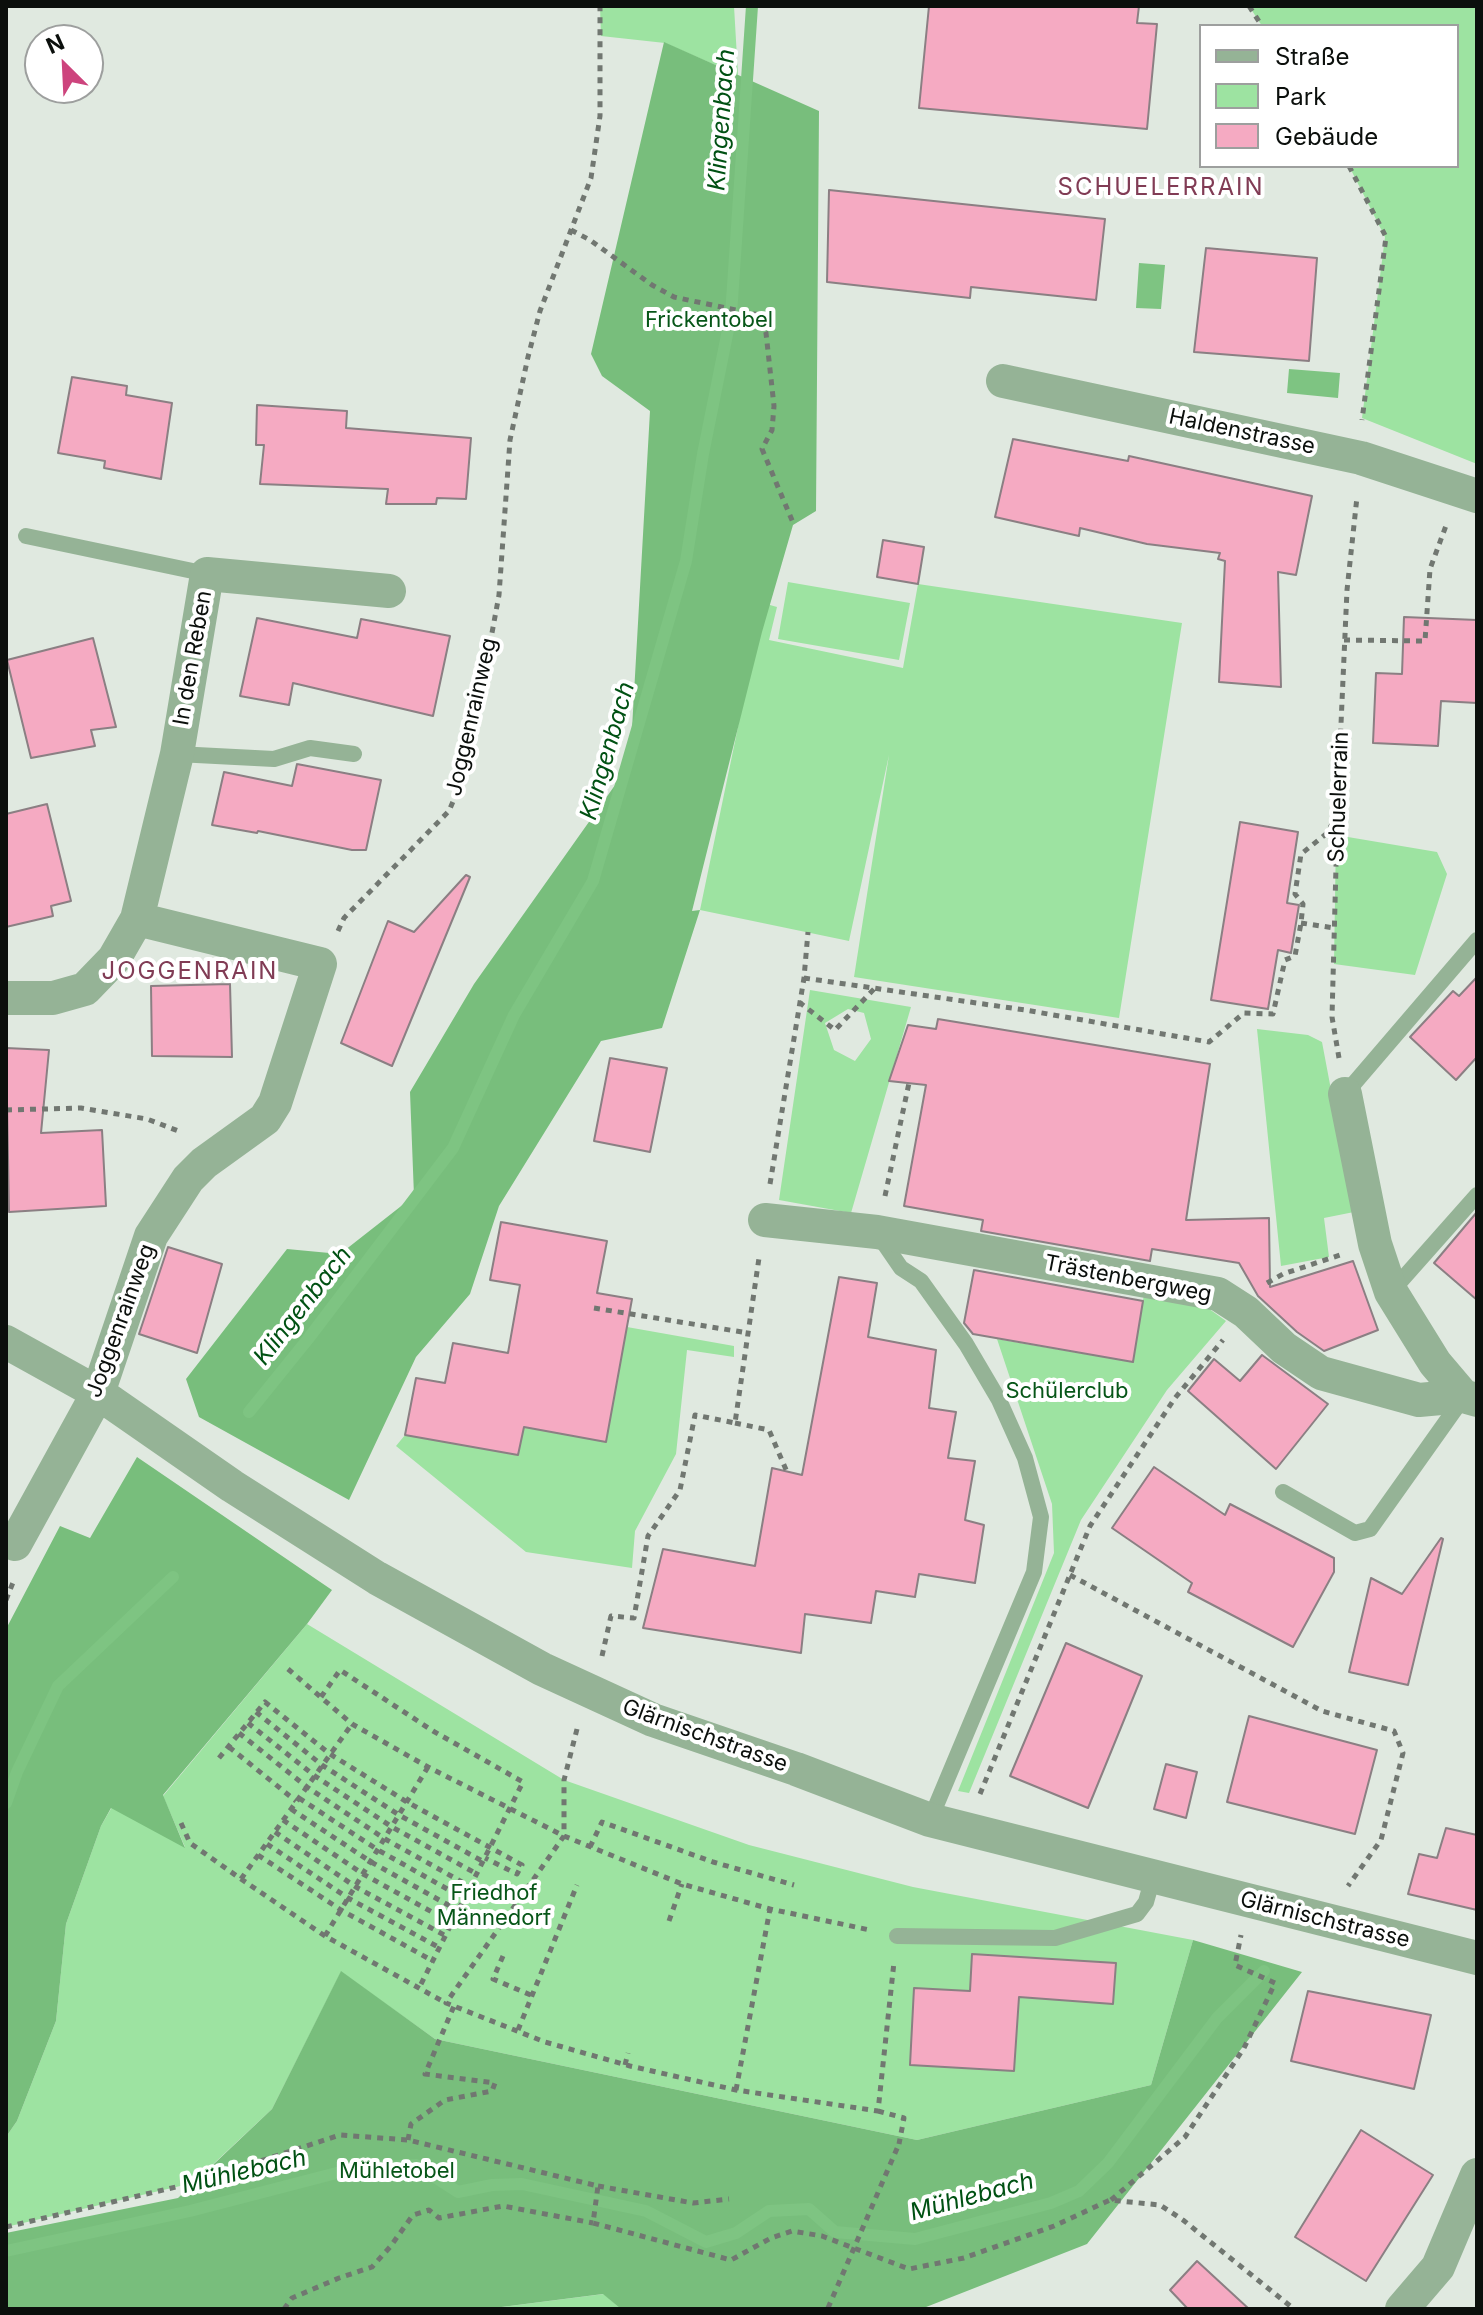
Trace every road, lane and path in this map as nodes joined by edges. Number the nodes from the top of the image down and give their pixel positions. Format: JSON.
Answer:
{"nodes":[{"id":1,"x":600,"y":6,"type":"edge"},
{"id":2,"x":1249,"y":6,"type":"edge"},
{"id":3,"x":1261,"y":24,"type":"edge"},
{"id":4,"x":1350,"y":168,"type":"edge"},
{"id":5,"x":571,"y":230,"type":"junction"},
{"id":6,"x":1003,"y":381,"type":"dead end"},
{"id":7,"x":1361,"y":458,"type":"junction"},
{"id":8,"x":1469,"y":493,"type":"edge"},
{"id":9,"x":794,"y":525,"type":"dead end"},
{"id":10,"x":26,"y":536,"type":"dead end"},
{"id":11,"x":207,"y":574,"type":"junction"},
{"id":12,"x":389,"y":591,"type":"dead end"},
{"id":13,"x":1344,"y":640,"type":"junction"},
{"id":14,"x":177,"y":754,"type":"junction"},
{"id":15,"x":354,"y":754,"type":"dead end"},
{"id":16,"x":1338,"y":814,"type":"junction"},
{"id":17,"x":137,"y":919,"type":"junction"},
{"id":18,"x":1301,"y":923,"type":"junction"},
{"id":19,"x":1334,"y":928,"type":"junction"},
{"id":20,"x":808,"y":932,"type":"dead end"},
{"id":21,"x":1477,"y":940,"type":"edge"},
{"id":22,"x":320,"y":964,"type":"junction"},
{"id":23,"x":804,"y":978,"type":"junction"},
{"id":24,"x":874,"y":989,"type":"junction"},
{"id":25,"x":6,"y":998,"type":"edge"},
{"id":26,"x":799,"y":1002,"type":"junction"},
{"id":27,"x":909,"y":1083,"type":"dead end"},
{"id":28,"x":1345,"y":1094,"type":"junction"},
{"id":29,"x":6,"y":1110,"type":"edge"},
{"id":30,"x":204,"y":1163,"type":"junction"},
{"id":31,"x":1477,"y":1195,"type":"edge"},
{"id":32,"x":765,"y":1220,"type":"junction"},
{"id":33,"x":877,"y":1232,"type":"junction"},
{"id":34,"x":1375,"y":1244,"type":"junction"},
{"id":35,"x":1391,"y":1292,"type":"junction"},
{"id":36,"x":1239,"y":1307,"type":"junction"},
{"id":37,"x":594,"y":1308,"type":"dead end"},
{"id":38,"x":748,"y":1333,"type":"junction"},
{"id":39,"x":6,"y":1342,"type":"edge"},
{"id":40,"x":98,"y":1393,"type":"junction"},
{"id":41,"x":1470,"y":1398,"type":"edge"},
{"id":42,"x":735,"y":1423,"type":"junction"},
{"id":43,"x":787,"y":1472,"type":"dead end"},
{"id":44,"x":1283,"y":1492,"type":"dead end"},
{"id":45,"x":11,"y":1544,"type":"edge"},
{"id":46,"x":1070,"y":1575,"type":"junction"},
{"id":47,"x":600,"y":1664,"type":"dead end"},
{"id":48,"x":288,"y":1669,"type":"dead end"},
{"id":49,"x":321,"y":1697,"type":"junction"},
{"id":50,"x":1322,"y":1711,"type":"junction"},
{"id":51,"x":256,"y":1712,"type":"junction"},
{"id":52,"x":1319,"y":1722,"type":"dead end"},
{"id":53,"x":248,"y":1723,"type":"junction"},
{"id":54,"x":352,"y":1724,"type":"junction"},
{"id":55,"x":577,"y":1729,"type":"dead end"},
{"id":56,"x":239,"y":1733,"type":"junction"},
{"id":57,"x":229,"y":1747,"type":"junction"},
{"id":58,"x":330,"y":1754,"type":"junction"},
{"id":59,"x":219,"y":1758,"type":"dead end"},
{"id":60,"x":322,"y":1765,"type":"junction"},
{"id":61,"x":428,"y":1767,"type":"junction"},
{"id":62,"x":315,"y":1776,"type":"junction"},
{"id":63,"x":307,"y":1787,"type":"junction"},
{"id":64,"x":298,"y":1800,"type":"junction"},
{"id":65,"x":407,"y":1802,"type":"junction"},
{"id":66,"x":976,"y":1805,"type":"dead end"},
{"id":67,"x":291,"y":1809,"type":"junction"},
{"id":68,"x":511,"y":1809,"type":"junction"},
{"id":69,"x":399,"y":1815,"type":"junction"},
{"id":70,"x":283,"y":1820,"type":"junction"},
{"id":71,"x":930,"y":1820,"type":"junction"},
{"id":72,"x":181,"y":1823,"type":"dead end"},
{"id":73,"x":392,"y":1827,"type":"junction"},
{"id":74,"x":275,"y":1832,"type":"junction"},
{"id":75,"x":564,"y":1836,"type":"junction"},
{"id":76,"x":385,"y":1839,"type":"junction"},
{"id":77,"x":267,"y":1844,"type":"junction"},
{"id":78,"x":590,"y":1847,"type":"junction"},
{"id":79,"x":491,"y":1848,"type":"junction"},
{"id":80,"x":378,"y":1850,"type":"junction"},
{"id":81,"x":258,"y":1855,"type":"junction"},
{"id":82,"x":485,"y":1860,"type":"junction"},
{"id":83,"x":371,"y":1862,"type":"junction"},
{"id":84,"x":363,"y":1874,"type":"junction"},
{"id":85,"x":477,"y":1874,"type":"junction"},
{"id":86,"x":1153,"y":1877,"type":"junction"},
{"id":87,"x":241,"y":1879,"type":"junction"},
{"id":88,"x":682,"y":1884,"type":"junction"},
{"id":89,"x":577,"y":1885,"type":"dead end"},
{"id":90,"x":794,"y":1885,"type":"dead end"},
{"id":91,"x":356,"y":1887,"type":"junction"},
{"id":92,"x":471,"y":1887,"type":"junction"},
{"id":93,"x":348,"y":1898,"type":"junction"},
{"id":94,"x":465,"y":1899,"type":"junction"},
{"id":95,"x":770,"y":1909,"type":"junction"},
{"id":96,"x":341,"y":1910,"type":"junction"},
{"id":97,"x":459,"y":1911,"type":"junction"},
{"id":98,"x":1324,"y":1920,"type":"junction"},
{"id":99,"x":669,"y":1921,"type":"dead end"},
{"id":100,"x":452,"y":1923,"type":"junction"},
{"id":101,"x":325,"y":1936,"type":"junction"},
{"id":102,"x":446,"y":1936,"type":"junction"},
{"id":103,"x":897,"y":1936,"type":"junction"},
{"id":104,"x":440,"y":1948,"type":"junction"},
{"id":105,"x":503,"y":1956,"type":"dead end"},
{"id":106,"x":1477,"y":1958,"type":"edge"},
{"id":107,"x":433,"y":1961,"type":"junction"},
{"id":108,"x":1246,"y":1971,"type":"dead end"},
{"id":109,"x":419,"y":1988,"type":"junction"},
{"id":110,"x":533,"y":1996,"type":"junction"},
{"id":111,"x":446,"y":2003,"type":"junction"},
{"id":112,"x":454,"y":2006,"type":"junction"},
{"id":113,"x":518,"y":2030,"type":"junction"},
{"id":114,"x":628,"y":2053,"type":"dead end"},
{"id":115,"x":625,"y":2065,"type":"junction"},
{"id":116,"x":736,"y":2090,"type":"junction"},
{"id":117,"x":878,"y":2111,"type":"junction"},
{"id":118,"x":408,"y":2140,"type":"junction"},
{"id":119,"x":1477,"y":2175,"type":"edge"},
{"id":120,"x":598,"y":2186,"type":"junction"},
{"id":121,"x":729,"y":2199,"type":"dead end"},
{"id":122,"x":1110,"y":2200,"type":"junction"},
{"id":123,"x":594,"y":2221,"type":"junction"},
{"id":124,"x":6,"y":2227,"type":"edge"},
{"id":125,"x":284,"y":2309,"type":"edge"},
{"id":126,"x":828,"y":2309,"type":"edge"},
{"id":127,"x":1294,"y":2309,"type":"edge"},
{"id":128,"x":1402,"y":2309,"type":"edge"}],
"edges":[{"from":1,"to":5,"type":"path","name":"Joggenrainweg"},
{"from":2,"to":3,"type":"path"},
{"from":4,"to":7,"type":"path","name":"Schuelerrain"},
{"from":5,"to":9,"type":"path"},
{"from":5,"to":22,"type":"path","name":"Joggenrainweg"},
{"from":6,"to":7,"type":"street","name":"Haldenstrasse"},
{"from":7,"to":8,"type":"street","name":"Haldenstrasse"},
{"from":7,"to":13,"type":"path","name":"Schuelerrain"},
{"from":8,"to":13,"type":"path"},
{"from":10,"to":11,"type":"lane"},
{"from":11,"to":12,"type":"street","name":"In den Reben"},
{"from":11,"to":14,"type":"street","name":"In den Reben"},
{"from":13,"to":16,"type":"path","name":"Schuelerrain"},
{"from":14,"to":15,"type":"lane"},
{"from":14,"to":17,"type":"street","name":"In den Reben"},
{"from":16,"to":18,"type":"path"},
{"from":16,"to":19,"type":"path","name":"Schuelerrain"},
{"from":17,"to":22,"type":"street"},
{"from":17,"to":25,"type":"street","name":"In den Reben"},
{"from":18,"to":19,"type":"path"},
{"from":18,"to":24,"type":"path"},
{"from":19,"to":28,"type":"path","name":"Schuelerrain"},
{"from":20,"to":23,"type":"path"},
{"from":21,"to":28,"type":"lane"},
{"from":22,"to":30,"type":"street","name":"Joggenrainweg"},
{"from":23,"to":24,"type":"path"},
{"from":23,"to":26,"type":"path"},
{"from":24,"to":26,"type":"path"},
{"from":26,"to":32,"type":"path"},
{"from":27,"to":33,"type":"path"},
{"from":28,"to":34,"type":"street"},
{"from":29,"to":30,"type":"path"},
{"from":30,"to":40,"type":"street","name":"Joggenrainweg"},
{"from":31,"to":35,"type":"lane"},
{"from":32,"to":33,"type":"street","name":"Trästenbergweg"},
{"from":32,"to":38,"type":"path"},
{"from":33,"to":36,"type":"street","name":"Trästenbergweg"},
{"from":33,"to":71,"type":"lane"},
{"from":34,"to":35,"type":"street"},
{"from":34,"to":36,"type":"path"},
{"from":35,"to":41,"type":"street"},
{"from":36,"to":41,"type":"street","name":"Trästenbergweg"},
{"from":36,"to":46,"type":"path"},
{"from":37,"to":38,"type":"path"},
{"from":38,"to":42,"type":"path"},
{"from":39,"to":40,"type":"street","name":"Glärnischstrasse"},
{"from":40,"to":45,"type":"street","name":"Joggenrainweg"},
{"from":40,"to":71,"type":"street","name":"Glärnischstrasse"},
{"from":41,"to":44,"type":"lane"},
{"from":42,"to":43,"type":"path"},
{"from":42,"to":47,"type":"path"},
{"from":46,"to":50,"type":"path"},
{"from":46,"to":66,"type":"path"},
{"from":48,"to":49,"type":"path"},
{"from":49,"to":54,"type":"path"},
{"from":49,"to":68,"type":"path"},
{"from":50,"to":52,"type":"path"},
{"from":50,"to":98,"type":"path"},
{"from":51,"to":53,"type":"path"},
{"from":51,"to":58,"type":"path"},
{"from":51,"to":60,"type":"path"},
{"from":53,"to":56,"type":"path"},
{"from":53,"to":62,"type":"path"},
{"from":54,"to":58,"type":"path"},
{"from":54,"to":61,"type":"path"},
{"from":55,"to":75,"type":"path"},
{"from":56,"to":57,"type":"path"},
{"from":56,"to":63,"type":"path"},
{"from":57,"to":59,"type":"path"},
{"from":57,"to":64,"type":"path"},
{"from":58,"to":60,"type":"path"},
{"from":58,"to":65,"type":"path"},
{"from":60,"to":62,"type":"path"},
{"from":60,"to":69,"type":"path"},
{"from":61,"to":65,"type":"path"},
{"from":61,"to":68,"type":"path"},
{"from":62,"to":63,"type":"path"},
{"from":62,"to":73,"type":"path"},
{"from":63,"to":64,"type":"path"},
{"from":63,"to":76,"type":"path"},
{"from":64,"to":67,"type":"path"},
{"from":64,"to":80,"type":"path"},
{"from":65,"to":69,"type":"path"},
{"from":65,"to":79,"type":"path"},
{"from":67,"to":70,"type":"path"},
{"from":67,"to":83,"type":"path"},
{"from":68,"to":75,"type":"path"},
{"from":68,"to":79,"type":"path"},
{"from":69,"to":73,"type":"path"},
{"from":69,"to":82,"type":"path"},
{"from":70,"to":74,"type":"path"},
{"from":70,"to":84,"type":"path"},
{"from":71,"to":86,"type":"street","name":"Glärnischstrasse"},
{"from":72,"to":87,"type":"path"},
{"from":73,"to":76,"type":"path"},
{"from":73,"to":85,"type":"path"},
{"from":74,"to":77,"type":"path"},
{"from":74,"to":91,"type":"path"},
{"from":75,"to":78,"type":"path"},
{"from":75,"to":111,"type":"path"},
{"from":76,"to":80,"type":"path"},
{"from":76,"to":92,"type":"path"},
{"from":77,"to":81,"type":"path"},
{"from":77,"to":93,"type":"path"},
{"from":78,"to":88,"type":"path"},
{"from":78,"to":90,"type":"path"},
{"from":79,"to":82,"type":"path"},
{"from":79,"to":82,"type":"path"},
{"from":80,"to":83,"type":"path"},
{"from":80,"to":94,"type":"path"},
{"from":81,"to":87,"type":"path"},
{"from":81,"to":96,"type":"path"},
{"from":82,"to":85,"type":"path"},
{"from":83,"to":84,"type":"path"},
{"from":83,"to":97,"type":"path"},
{"from":84,"to":91,"type":"path"},
{"from":84,"to":100,"type":"path"},
{"from":85,"to":92,"type":"path"},
{"from":86,"to":98,"type":"street","name":"Glärnischstrasse"},
{"from":86,"to":103,"type":"lane"},
{"from":87,"to":101,"type":"path"},
{"from":88,"to":95,"type":"path"},
{"from":88,"to":99,"type":"path"},
{"from":89,"to":110,"type":"path"},
{"from":91,"to":93,"type":"path"},
{"from":91,"to":102,"type":"path"},
{"from":92,"to":94,"type":"path"},
{"from":93,"to":96,"type":"path"},
{"from":93,"to":104,"type":"path"},
{"from":94,"to":97,"type":"path"},
{"from":95,"to":103,"type":"path"},
{"from":95,"to":116,"type":"path"},
{"from":96,"to":101,"type":"path"},
{"from":96,"to":107,"type":"path"},
{"from":97,"to":100,"type":"path"},
{"from":98,"to":106,"type":"street","name":"Glärnischstrasse"},
{"from":100,"to":102,"type":"path"},
{"from":101,"to":109,"type":"path"},
{"from":102,"to":104,"type":"path"},
{"from":103,"to":117,"type":"path"},
{"from":104,"to":107,"type":"path"},
{"from":105,"to":110,"type":"path"},
{"from":107,"to":109,"type":"path"},
{"from":108,"to":122,"type":"path"},
{"from":109,"to":111,"type":"path"},
{"from":110,"to":113,"type":"path"},
{"from":111,"to":112,"type":"path"},
{"from":112,"to":113,"type":"path"},
{"from":112,"to":118,"type":"path"},
{"from":113,"to":115,"type":"path"},
{"from":114,"to":115,"type":"path"},
{"from":115,"to":116,"type":"path"},
{"from":116,"to":117,"type":"path"},
{"from":117,"to":126,"type":"path","bridge":true},
{"from":118,"to":120,"type":"path"},
{"from":118,"to":124,"type":"path"},
{"from":119,"to":128,"type":"street"},
{"from":120,"to":121,"type":"path"},
{"from":120,"to":123,"type":"path"},
{"from":122,"to":123,"type":"path"},
{"from":122,"to":127,"type":"path"},
{"from":123,"to":125,"type":"path"}]}
